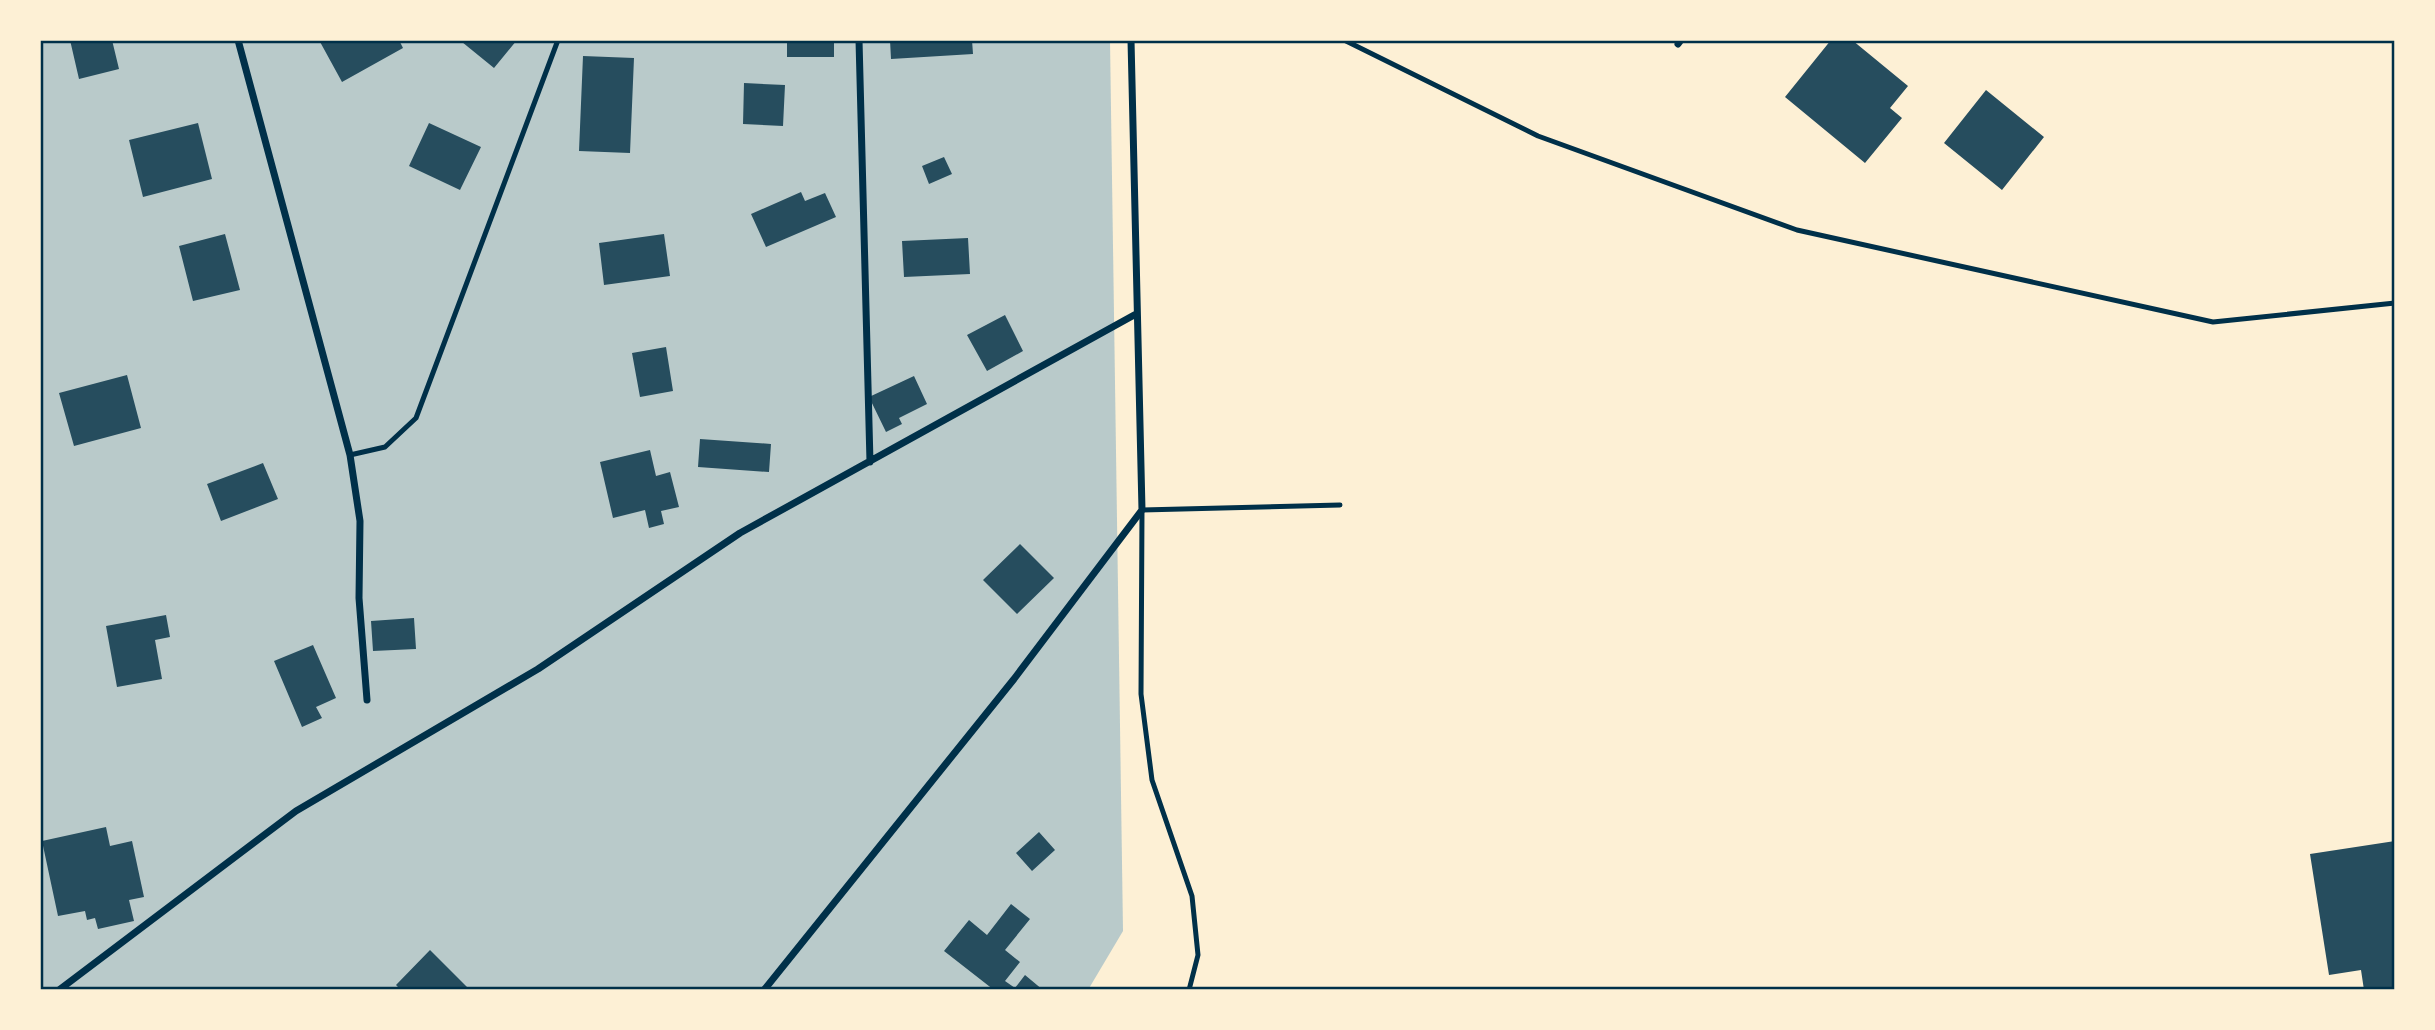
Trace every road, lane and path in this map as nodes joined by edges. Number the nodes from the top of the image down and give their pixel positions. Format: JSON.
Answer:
{"nodes":[{"id":1,"x":238,"y":40,"type":"edge"},
{"id":2,"x":558,"y":40,"type":"edge"},
{"id":3,"x":859,"y":40,"type":"edge"},
{"id":4,"x":1131,"y":40,"type":"edge"},
{"id":5,"x":1344,"y":40,"type":"edge"},
{"id":6,"x":2395,"y":303,"type":"edge"},
{"id":7,"x":1136,"y":314,"type":"junction"},
{"id":8,"x":350,"y":455,"type":"junction"},
{"id":9,"x":870,"y":462,"type":"junction"},
{"id":10,"x":1340,"y":505,"type":"dead end"},
{"id":11,"x":1142,"y":510,"type":"junction"},
{"id":12,"x":367,"y":699,"type":"dead end"},
{"id":13,"x":59,"y":990,"type":"edge"},
{"id":14,"x":764,"y":990,"type":"edge"},
{"id":15,"x":1189,"y":990,"type":"edge"}],
"edges":[{"from":1,"to":8,"type":"street"},
{"from":2,"to":8,"type":"lane"},
{"from":3,"to":9,"type":"street"},
{"from":4,"to":7,"type":"street"},
{"from":5,"to":6,"type":"lane"},
{"from":7,"to":9,"type":"street"},
{"from":7,"to":11,"type":"street"},
{"from":8,"to":12,"type":"street"},
{"from":9,"to":13,"type":"street"},
{"from":10,"to":11,"type":"lane"},
{"from":11,"to":14,"type":"street"},
{"from":11,"to":15,"type":"lane"}]}
